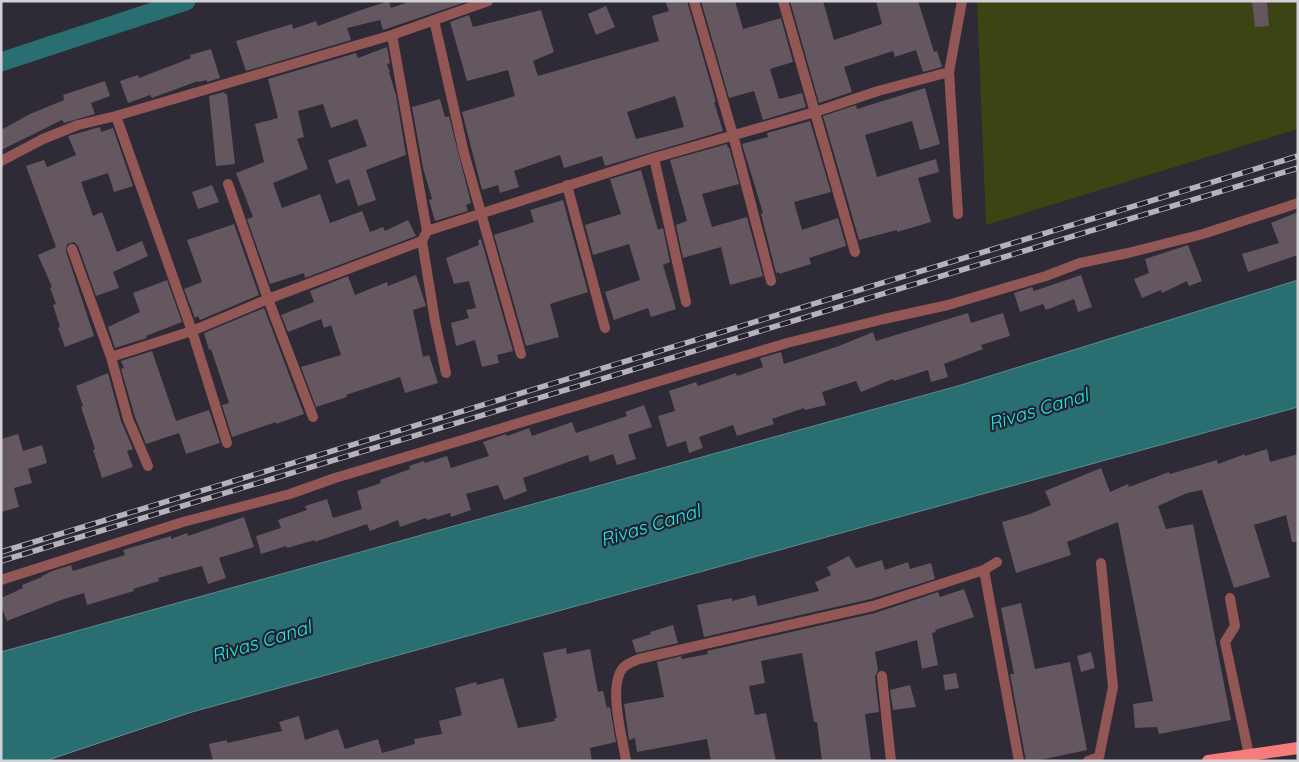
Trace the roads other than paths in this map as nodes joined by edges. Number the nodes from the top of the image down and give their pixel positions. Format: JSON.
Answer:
{"nodes":[{"id":1,"x":488,"y":1,"type":"edge"},
{"id":2,"x":694,"y":1,"type":"edge"},
{"id":3,"x":783,"y":1,"type":"edge"},
{"id":4,"x":962,"y":1,"type":"edge"},
{"id":5,"x":434,"y":20,"type":"junction"},
{"id":6,"x":392,"y":35,"type":"junction"},
{"id":7,"x":949,"y":72,"type":"junction"},
{"id":8,"x":816,"y":112,"type":"junction"},
{"id":9,"x":116,"y":116,"type":"junction"},
{"id":10,"x":732,"y":135,"type":"junction"},
{"id":11,"x":654,"y":158,"type":"junction"},
{"id":12,"x":1,"y":161,"type":"edge"},
{"id":13,"x":228,"y":184,"type":"dead end"},
{"id":14,"x":568,"y":185,"type":"junction"},
{"id":15,"x":1298,"y":203,"type":"edge"},
{"id":16,"x":482,"y":213,"type":"junction"},
{"id":17,"x":958,"y":214,"type":"dead end"},
{"id":18,"x":427,"y":231,"type":"junction"},
{"id":19,"x":422,"y":241,"type":"junction"},
{"id":20,"x":72,"y":249,"type":"dead end"},
{"id":21,"x":855,"y":252,"type":"dead end"},
{"id":22,"x":771,"y":281,"type":"dead end"},
{"id":23,"x":268,"y":299,"type":"junction"},
{"id":24,"x":686,"y":302,"type":"dead end"},
{"id":25,"x":605,"y":328,"type":"dead end"},
{"id":26,"x":192,"y":331,"type":"junction"},
{"id":27,"x":521,"y":354,"type":"dead end"},
{"id":28,"x":111,"y":357,"type":"junction"},
{"id":29,"x":446,"y":373,"type":"dead end"},
{"id":30,"x":313,"y":417,"type":"dead end"},
{"id":31,"x":227,"y":442,"type":"dead end"},
{"id":32,"x":148,"y":466,"type":"dead end"},
{"id":33,"x":996,"y":562,"type":"dead end"},
{"id":34,"x":1101,"y":563,"type":"dead end"},
{"id":35,"x":984,"y":570,"type":"junction"},
{"id":36,"x":1,"y":580,"type":"edge"},
{"id":37,"x":1230,"y":598,"type":"dead end"},
{"id":38,"x":882,"y":676,"type":"dead end"},
{"id":39,"x":1298,"y":748,"type":"edge"},
{"id":40,"x":1249,"y":755,"type":"junction"},
{"id":41,"x":626,"y":761,"type":"edge"},
{"id":42,"x":891,"y":761,"type":"edge"},
{"id":43,"x":1019,"y":761,"type":"edge"},
{"id":44,"x":1088,"y":761,"type":"edge"},
{"id":45,"x":1208,"y":761,"type":"edge"}],
"edges":[{"from":1,"to":5,"type":"street"},
{"from":2,"to":10,"type":"street"},
{"from":3,"to":8,"type":"street"},
{"from":4,"to":7,"type":"street"},
{"from":5,"to":6,"type":"street"},
{"from":5,"to":16,"type":"street"},
{"from":6,"to":9,"type":"street"},
{"from":6,"to":18,"type":"street"},
{"from":7,"to":8,"type":"street"},
{"from":7,"to":17,"type":"street"},
{"from":8,"to":10,"type":"street"},
{"from":8,"to":21,"type":"street"},
{"from":9,"to":12,"type":"street"},
{"from":9,"to":26,"type":"street"},
{"from":10,"to":11,"type":"street"},
{"from":10,"to":22,"type":"street"},
{"from":11,"to":14,"type":"street"},
{"from":11,"to":24,"type":"street"},
{"from":13,"to":23,"type":"street"},
{"from":14,"to":16,"type":"street"},
{"from":14,"to":25,"type":"street"},
{"from":15,"to":36,"type":"street"},
{"from":16,"to":18,"type":"street"},
{"from":16,"to":27,"type":"street"},
{"from":18,"to":19,"type":"street"},
{"from":19,"to":23,"type":"street"},
{"from":19,"to":29,"type":"street"},
{"from":20,"to":28,"type":"street"},
{"from":23,"to":26,"type":"street"},
{"from":23,"to":30,"type":"street"},
{"from":26,"to":28,"type":"street"},
{"from":26,"to":31,"type":"street"},
{"from":28,"to":32,"type":"street"},
{"from":33,"to":35,"type":"street"},
{"from":34,"to":44,"type":"street"},
{"from":35,"to":41,"type":"street"},
{"from":35,"to":43,"type":"street"},
{"from":37,"to":40,"type":"street"},
{"from":38,"to":42,"type":"street"},
{"from":39,"to":40,"type":"main road"},
{"from":40,"to":45,"type":"main road"}]}
